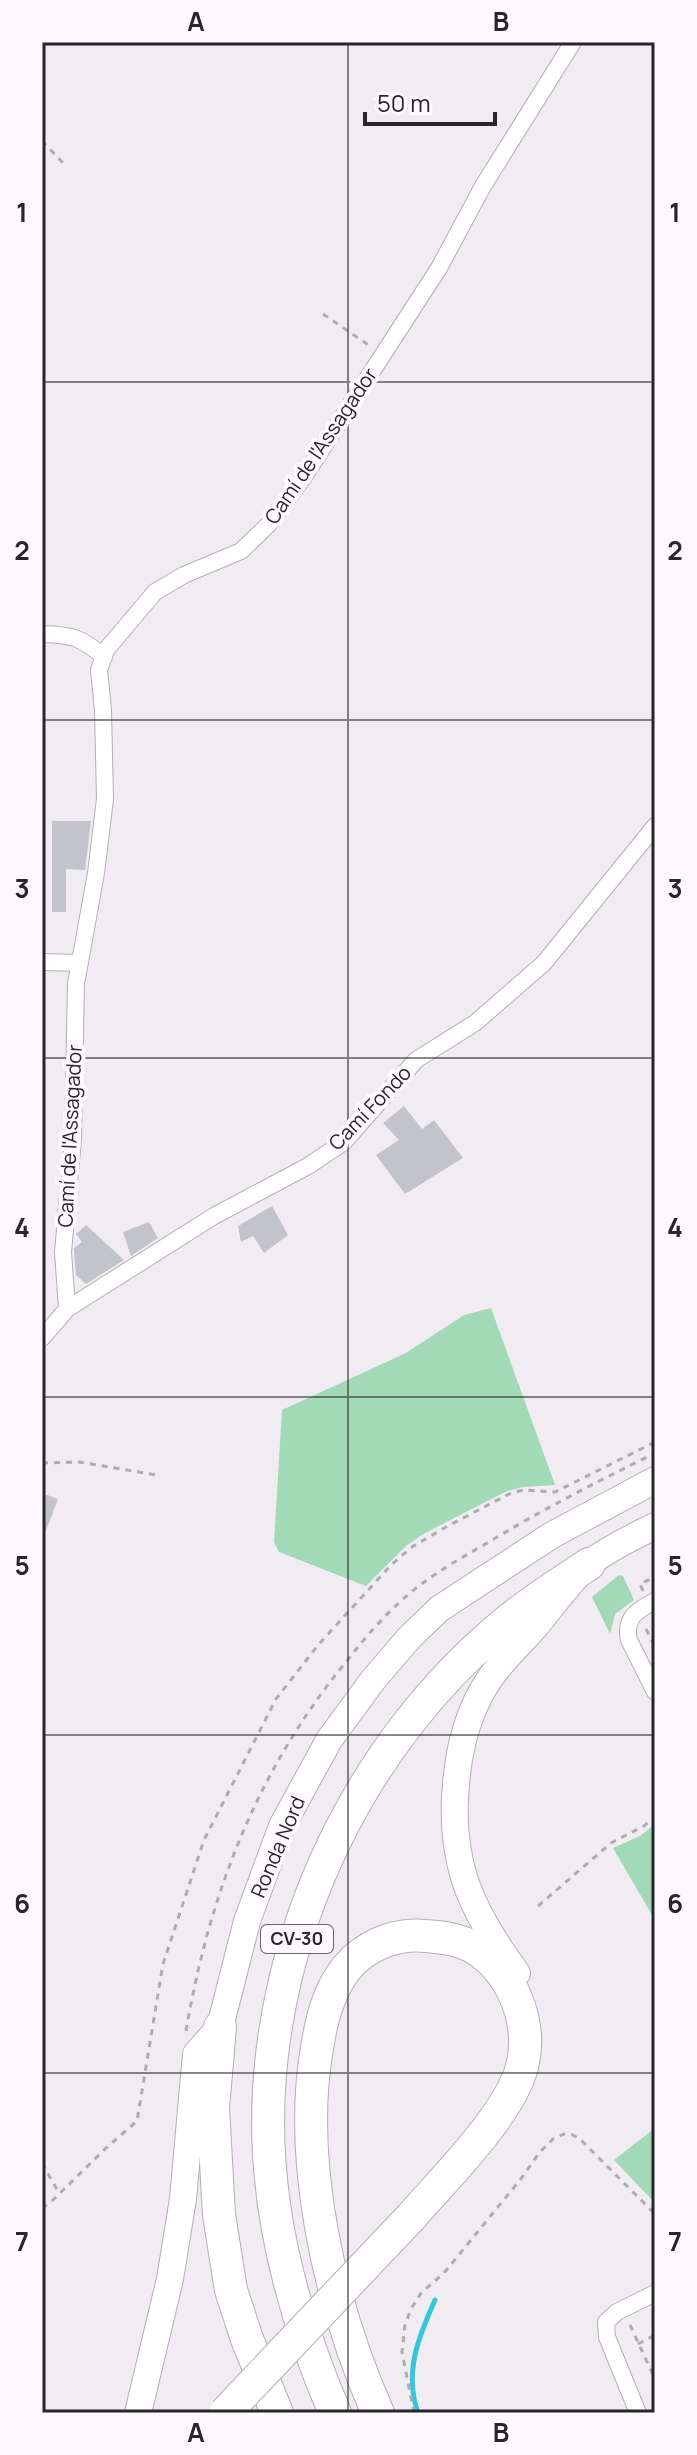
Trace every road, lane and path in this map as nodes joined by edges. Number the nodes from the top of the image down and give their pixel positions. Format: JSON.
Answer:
{"nodes":[{"id":1,"x":573,"y":42,"type":"edge"},
{"id":2,"x":42,"y":141,"type":"edge"},
{"id":3,"x":66,"y":166,"type":"dead end"},
{"id":4,"x":323,"y":314,"type":"dead end"},
{"id":5,"x":382,"y":356,"type":"junction"},
{"id":6,"x":42,"y":634,"type":"edge"},
{"id":7,"x":104,"y":657,"type":"junction"},
{"id":8,"x":655,"y":826,"type":"edge"},
{"id":9,"x":42,"y":962,"type":"edge"},
{"id":10,"x":80,"y":963,"type":"junction"},
{"id":11,"x":67,"y":1309,"type":"junction"},
{"id":12,"x":42,"y":1338,"type":"edge"},
{"id":13,"x":655,"y":1453,"type":"edge"},
{"id":14,"x":42,"y":1463,"type":"edge"},
{"id":15,"x":156,"y":1475,"type":"dead end"},
{"id":16,"x":653,"y":1482,"type":"edge"},
{"id":17,"x":533,"y":1515,"type":"dead end"},
{"id":18,"x":655,"y":1526,"type":"edge"},
{"id":19,"x":589,"y":1564,"type":"junction"},
{"id":20,"x":655,"y":1601,"type":"edge"},
{"id":21,"x":636,"y":1624,"type":"junction"},
{"id":22,"x":655,"y":1647,"type":"edge"},
{"id":23,"x":655,"y":1692,"type":"edge"},
{"id":24,"x":655,"y":1817,"type":"edge"},
{"id":25,"x":538,"y":1906,"type":"dead end"},
{"id":26,"x":220,"y":2027,"type":"junction"},
{"id":27,"x":42,"y":2163,"type":"edge"},
{"id":28,"x":59,"y":2193,"type":"dead end"},
{"id":29,"x":655,"y":2214,"type":"edge"},
{"id":30,"x":416,"y":2221,"type":"junction"},
{"id":31,"x":655,"y":2293,"type":"edge"},
{"id":32,"x":642,"y":2320,"type":"dead end"},
{"id":33,"x":655,"y":2335,"type":"edge"},
{"id":34,"x":638,"y":2344,"type":"junction"},
{"id":35,"x":655,"y":2379,"type":"edge"},
{"id":36,"x":138,"y":2413,"type":"edge"},
{"id":37,"x":225,"y":2413,"type":"edge"},
{"id":38,"x":277,"y":2413,"type":"edge"},
{"id":39,"x":335,"y":2413,"type":"edge"},
{"id":40,"x":378,"y":2413,"type":"edge"},
{"id":41,"x":414,"y":2413,"type":"edge"},
{"id":42,"x":638,"y":2413,"type":"edge"}],
"edges":[{"from":1,"to":5,"type":"street","name":"Camí de l'Assagador"},
{"from":2,"to":3,"type":"path"},
{"from":4,"to":5,"type":"path"},
{"from":5,"to":7,"type":"street","name":"Camí de l'Assagador"},
{"from":6,"to":7,"type":"street"},
{"from":7,"to":10,"type":"street","name":"Camí de l'Assagador"},
{"from":8,"to":11,"type":"street","name":"Camí Fondo"},
{"from":9,"to":10,"type":"street"},
{"from":10,"to":11,"type":"street","name":"Camí de l'Assagador"},
{"from":11,"to":12,"type":"street","name":"Camí Fondo"},
{"from":13,"to":17,"type":"path"},
{"from":14,"to":15,"type":"path"},
{"from":16,"to":26,"type":"main road","name":"Ronda Nord"},
{"from":18,"to":19,"type":"main road"},
{"from":19,"to":30,"type":"main road"},
{"from":19,"to":39,"type":"highway","number":"CV-30"},
{"from":20,"to":21,"type":"street"},
{"from":21,"to":22,"type":"path"},
{"from":21,"to":23,"type":"street"},
{"from":24,"to":25,"type":"path"},
{"from":26,"to":36,"type":"main road"},
{"from":26,"to":38,"type":"highway","name":"Ronda Nord"},
{"from":27,"to":28,"type":"path"},
{"from":29,"to":41,"type":"path"},
{"from":30,"to":37,"type":"highway","bridge":true},
{"from":30,"to":40,"type":"highway"},
{"from":31,"to":42,"type":"street"},
{"from":32,"to":34,"type":"path"},
{"from":33,"to":34,"type":"path"},
{"from":34,"to":35,"type":"path"}]}
